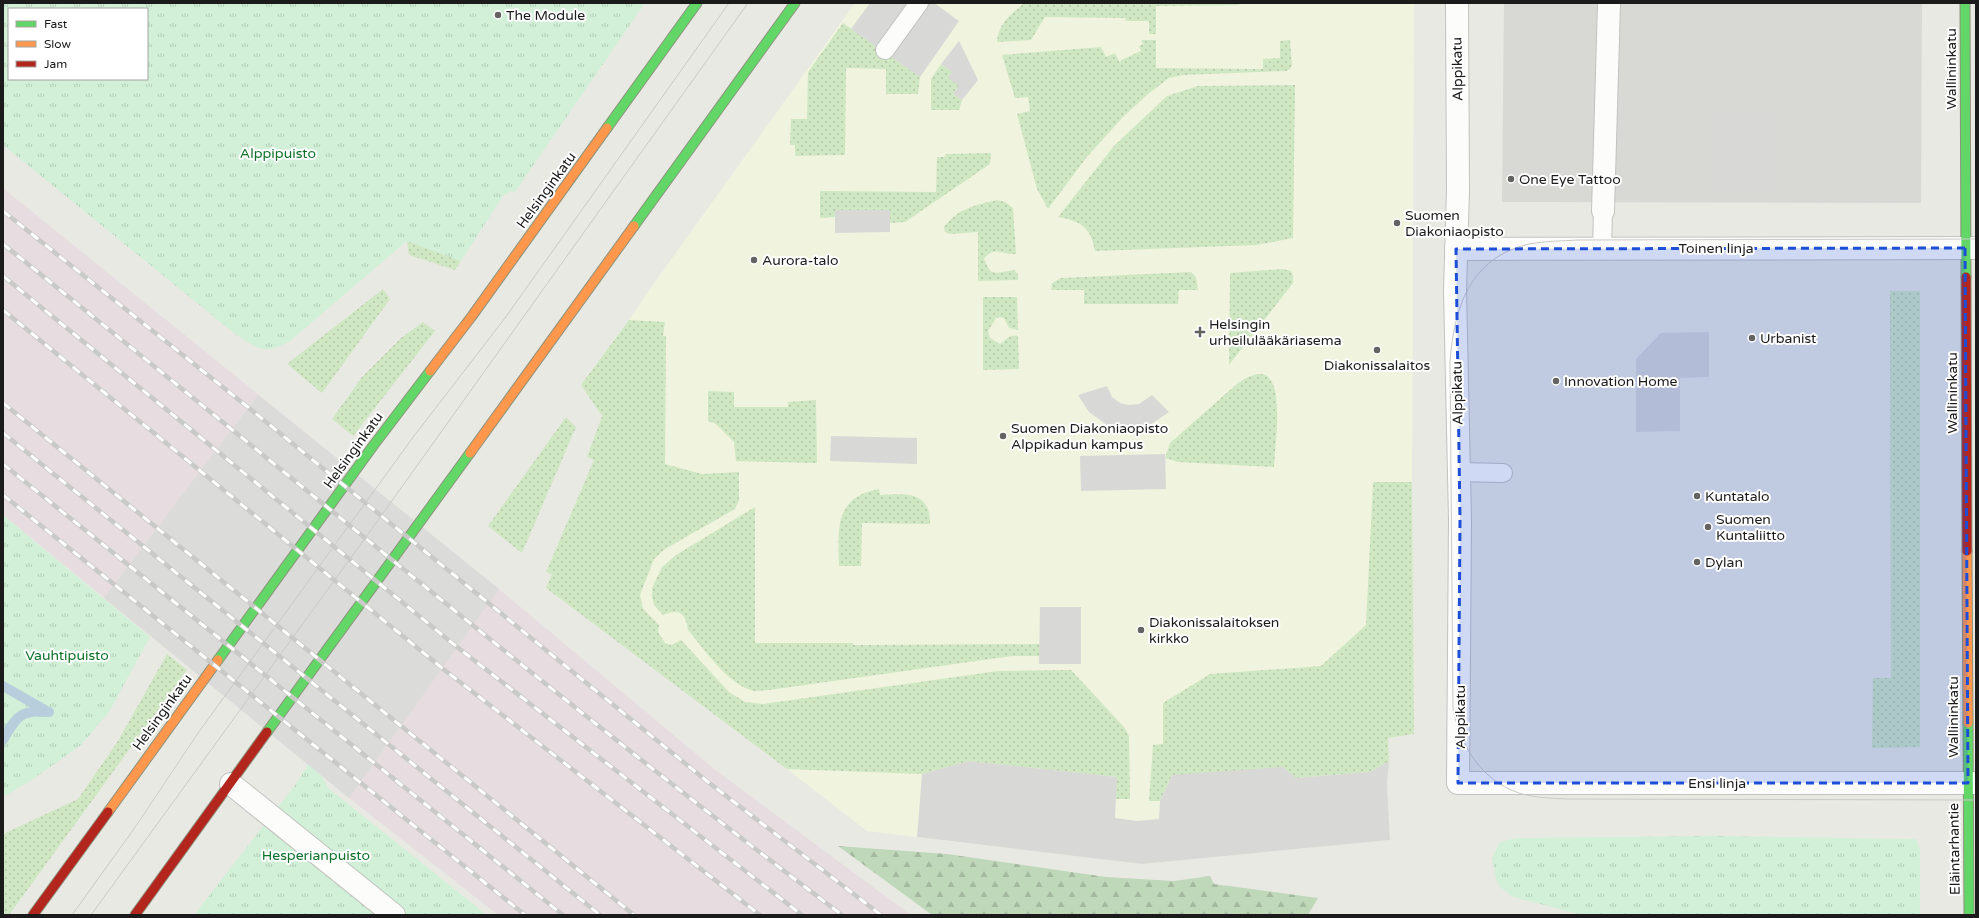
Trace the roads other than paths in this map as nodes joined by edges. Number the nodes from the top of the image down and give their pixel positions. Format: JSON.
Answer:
{"nodes":[{"id":1,"x":697,"y":3,"type":"edge"},
{"id":2,"x":795,"y":3,"type":"edge"},
{"id":3,"x":919,"y":3,"type":"edge"},
{"id":4,"x":1457,"y":3,"type":"edge"},
{"id":5,"x":1609,"y":3,"type":"edge"},
{"id":6,"x":1965,"y":3,"type":"edge"},
{"id":7,"x":885,"y":50,"type":"dead end"},
{"id":8,"x":1603,"y":211,"type":"joint"},
{"id":9,"x":1970,"y":248,"type":"edge"},
{"id":10,"x":1456,"y":249,"type":"junction"},
{"id":11,"x":1602,"y":249,"type":"junction"},
{"id":12,"x":1459,"y":472,"type":"junction"},
{"id":13,"x":1503,"y":472,"type":"dead end"},
{"id":14,"x":1458,"y":783,"type":"joint"},
{"id":15,"x":1972,"y":783,"type":"edge"},
{"id":16,"x":231,"y":784,"type":"junction"},
{"id":17,"x":33,"y":915,"type":"edge"},
{"id":18,"x":135,"y":915,"type":"edge"},
{"id":19,"x":394,"y":915,"type":"edge"},
{"id":20,"x":1969,"y":915,"type":"edge"}],
"edges":[{"from":1,"to":17,"type":"main road","name":"Helsinginkatu"},
{"from":2,"to":16,"type":"main road"},
{"from":3,"to":7,"type":"lane"},
{"from":4,"to":10,"type":"street","name":"Alppikatu"},
{"from":5,"to":8,"type":"street"},
{"from":6,"to":9,"type":"main road","name":"Wallininkatu"},
{"from":8,"to":11,"type":"lane"},
{"from":9,"to":11,"type":"street","name":"Toinen linja"},
{"from":9,"to":15,"type":"main road","name":"Wallininkatu"},
{"from":10,"to":11,"type":"street","name":"Toinen linja"},
{"from":10,"to":12,"type":"street","name":"Alppikatu"},
{"from":12,"to":13,"type":"lane"},
{"from":12,"to":14,"type":"street","name":"Alppikatu"},
{"from":14,"to":15,"type":"street","name":"Ensi linja"},
{"from":15,"to":20,"type":"main road","name":"Eläintarhantie"},
{"from":16,"to":18,"type":"main road"},
{"from":16,"to":19,"type":"street"}]}
